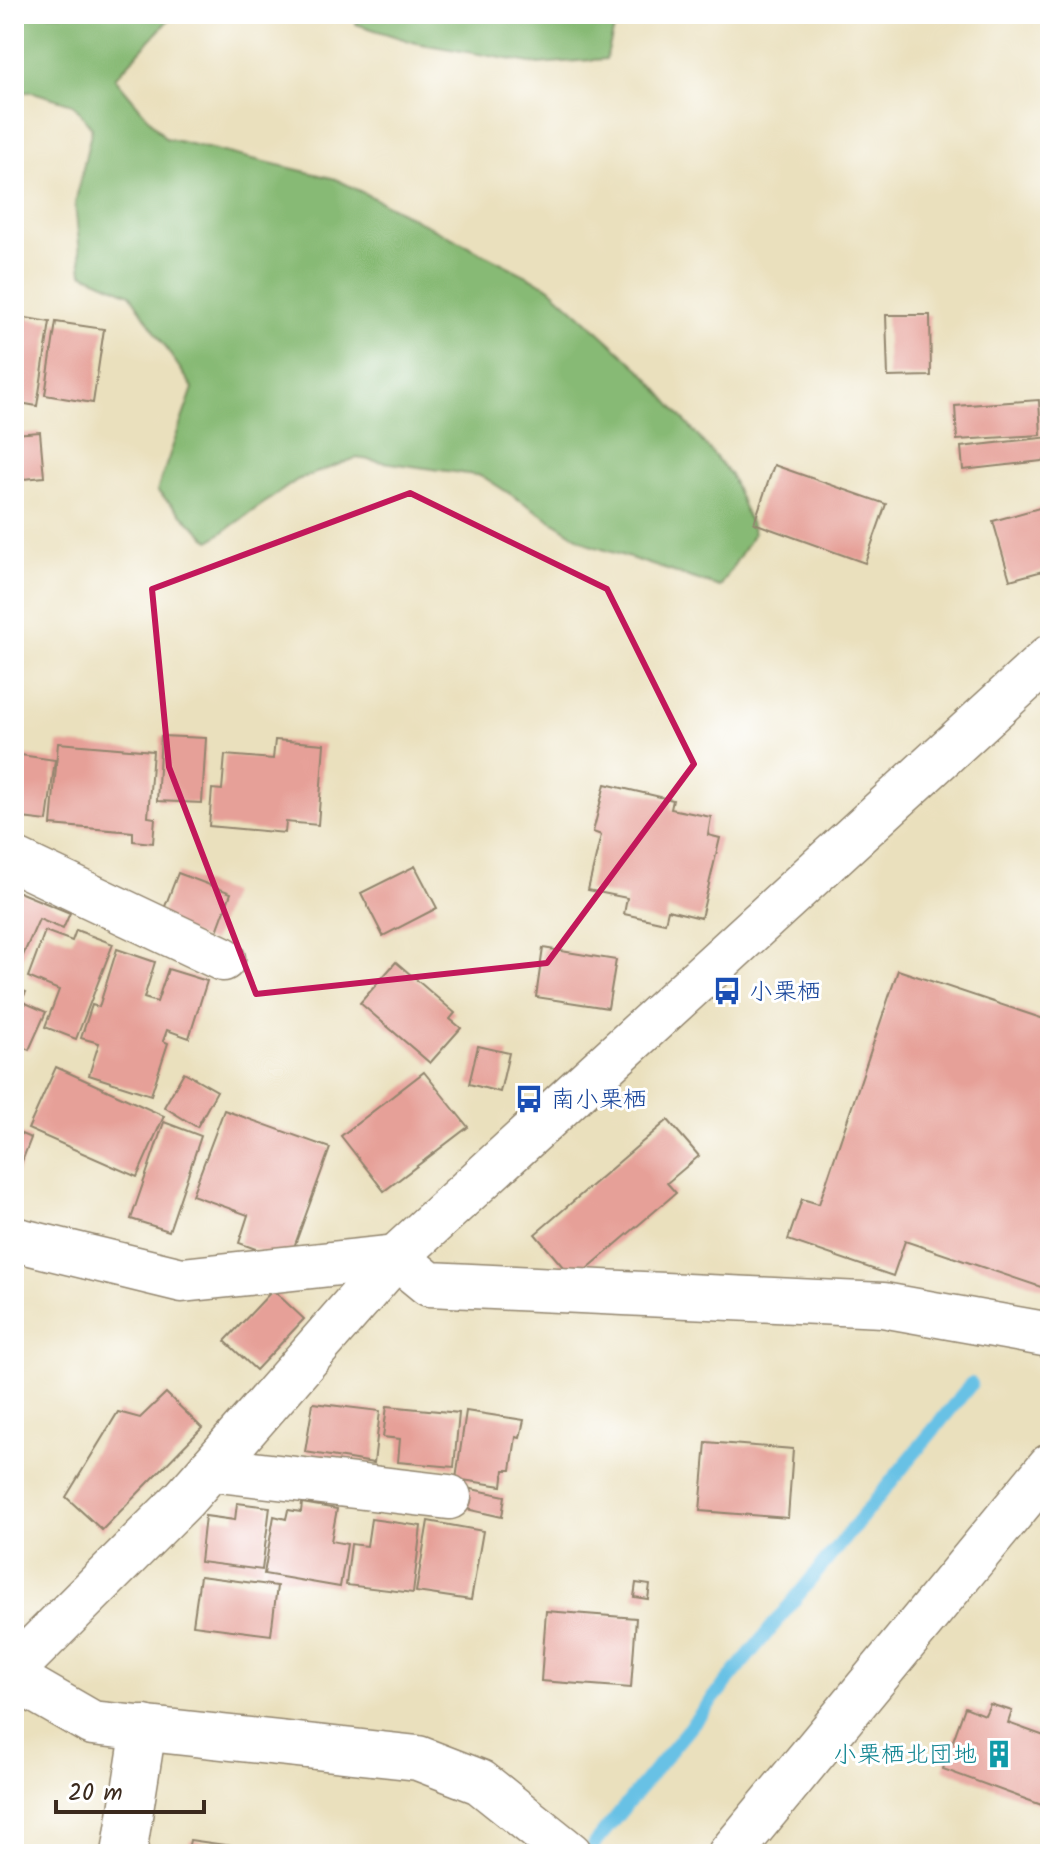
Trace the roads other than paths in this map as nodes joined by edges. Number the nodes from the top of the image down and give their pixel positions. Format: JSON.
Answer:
{"nodes":[{"id":1,"x":1050,"y":657,"type":"edge"},
{"id":2,"x":14,"y":860,"type":"edge"},
{"id":3,"x":223,"y":959,"type":"dead end"},
{"id":4,"x":14,"y":1239,"type":"edge"},
{"id":5,"x":396,"y":1257,"type":"junction"},
{"id":6,"x":1050,"y":1335,"type":"edge"},
{"id":7,"x":1050,"y":1466,"type":"edge"},
{"id":8,"x":210,"y":1469,"type":"junction"},
{"id":9,"x":449,"y":1497,"type":"dead end"},
{"id":10,"x":14,"y":1669,"type":"edge"},
{"id":11,"x":14,"y":1678,"type":"edge"},
{"id":12,"x":144,"y":1728,"type":"junction"},
{"id":13,"x":124,"y":1854,"type":"edge"},
{"id":14,"x":570,"y":1854,"type":"edge"},
{"id":15,"x":730,"y":1854,"type":"edge"}],
"edges":[{"from":1,"to":5,"type":"street"},
{"from":2,"to":3,"type":"street"},
{"from":4,"to":5,"type":"street"},
{"from":5,"to":6,"type":"street"},
{"from":5,"to":8,"type":"street"},
{"from":7,"to":15,"type":"street"},
{"from":8,"to":9,"type":"street"},
{"from":8,"to":10,"type":"street"},
{"from":11,"to":12,"type":"street"},
{"from":12,"to":13,"type":"street"},
{"from":12,"to":14,"type":"street"}]}
